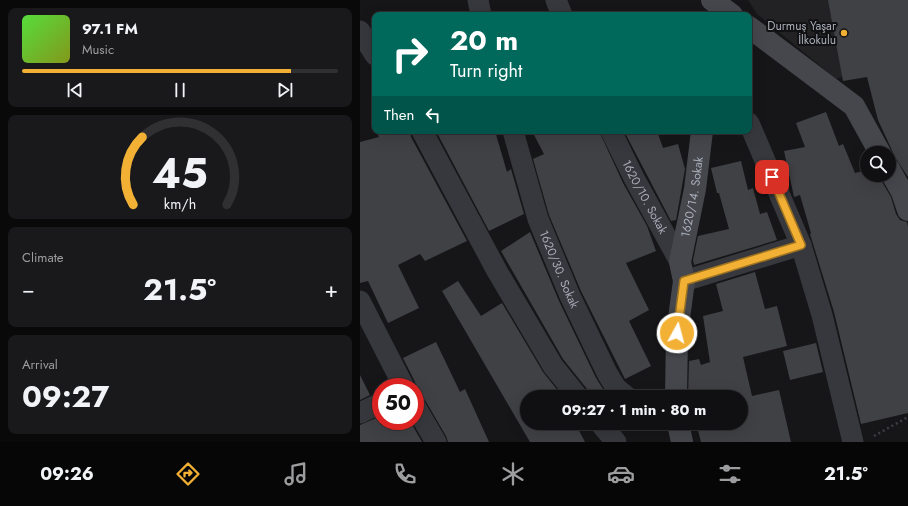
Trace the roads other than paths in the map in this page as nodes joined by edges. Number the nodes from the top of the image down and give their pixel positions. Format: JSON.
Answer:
{"nodes":[{"id":1,"x":478,"y":0,"type":"edge"},
{"id":2,"x":556,"y":0,"type":"edge"},
{"id":3,"x":712,"y":0,"type":"edge"},
{"id":4,"x":480,"y":12,"type":"edge"},
{"id":5,"x":561,"y":12,"type":"edge"},
{"id":6,"x":712,"y":12,"type":"edge"},
{"id":7,"x":728,"y":12,"type":"edge"},
{"id":8,"x":752,"y":29,"type":"edge"},
{"id":9,"x":360,"y":31,"type":"edge"},
{"id":10,"x":372,"y":50,"type":"edge"},
{"id":11,"x":752,"y":129,"type":"edge"},
{"id":12,"x":424,"y":134,"type":"edge"},
{"id":13,"x":514,"y":134,"type":"edge"},
{"id":14,"x":612,"y":134,"type":"edge"},
{"id":15,"x":702,"y":134,"type":"edge"},
{"id":16,"x":876,"y":146,"type":"edge"},
{"id":17,"x":896,"y":181,"type":"edge"},
{"id":18,"x":908,"y":210,"type":"edge"},
{"id":19,"x":801,"y":245,"type":"junction"},
{"id":20,"x":682,"y":272,"type":"junction"},
{"id":21,"x":360,"y":301,"type":"edge"},
{"id":22,"x":368,"y":334,"type":"edge"},
{"id":23,"x":398,"y":378,"type":"edge"},
{"id":24,"x":573,"y":390,"type":"edge"},
{"id":25,"x":618,"y":390,"type":"edge"},
{"id":26,"x":676,"y":390,"type":"edge"},
{"id":27,"x":372,"y":407,"type":"edge"},
{"id":28,"x":360,"y":413,"type":"edge"},
{"id":29,"x":424,"y":421,"type":"edge"},
{"id":30,"x":606,"y":430,"type":"edge"},
{"id":31,"x":861,"y":440,"type":"edge"},
{"id":32,"x":436,"y":442,"type":"edge"},
{"id":33,"x":616,"y":442,"type":"edge"}],
"edges":[{"from":1,"to":4,"type":"street"},
{"from":2,"to":5,"type":"street"},
{"from":3,"to":6,"type":"main road"},
{"from":3,"to":7,"type":"main road"},
{"from":8,"to":16,"type":"main road"},
{"from":9,"to":10,"type":"street"},
{"from":11,"to":19,"type":"street"},
{"from":12,"to":24,"type":"street"},
{"from":13,"to":25,"type":"street","name":"1620/30. Sokak"},
{"from":14,"to":20,"type":"street","name":"1620/10. Sokak"},
{"from":15,"to":20,"type":"main road","name":"1620/14. Sokak"},
{"from":17,"to":18,"type":"main road"},
{"from":19,"to":20,"type":"street"},
{"from":19,"to":31,"type":"street"},
{"from":20,"to":26,"type":"main road","name":"1620/14. Sokak"},
{"from":21,"to":22,"type":"street"},
{"from":22,"to":23,"type":"street"},
{"from":27,"to":28,"type":"street"},
{"from":29,"to":32,"type":"street"},
{"from":30,"to":33,"type":"street"}]}
